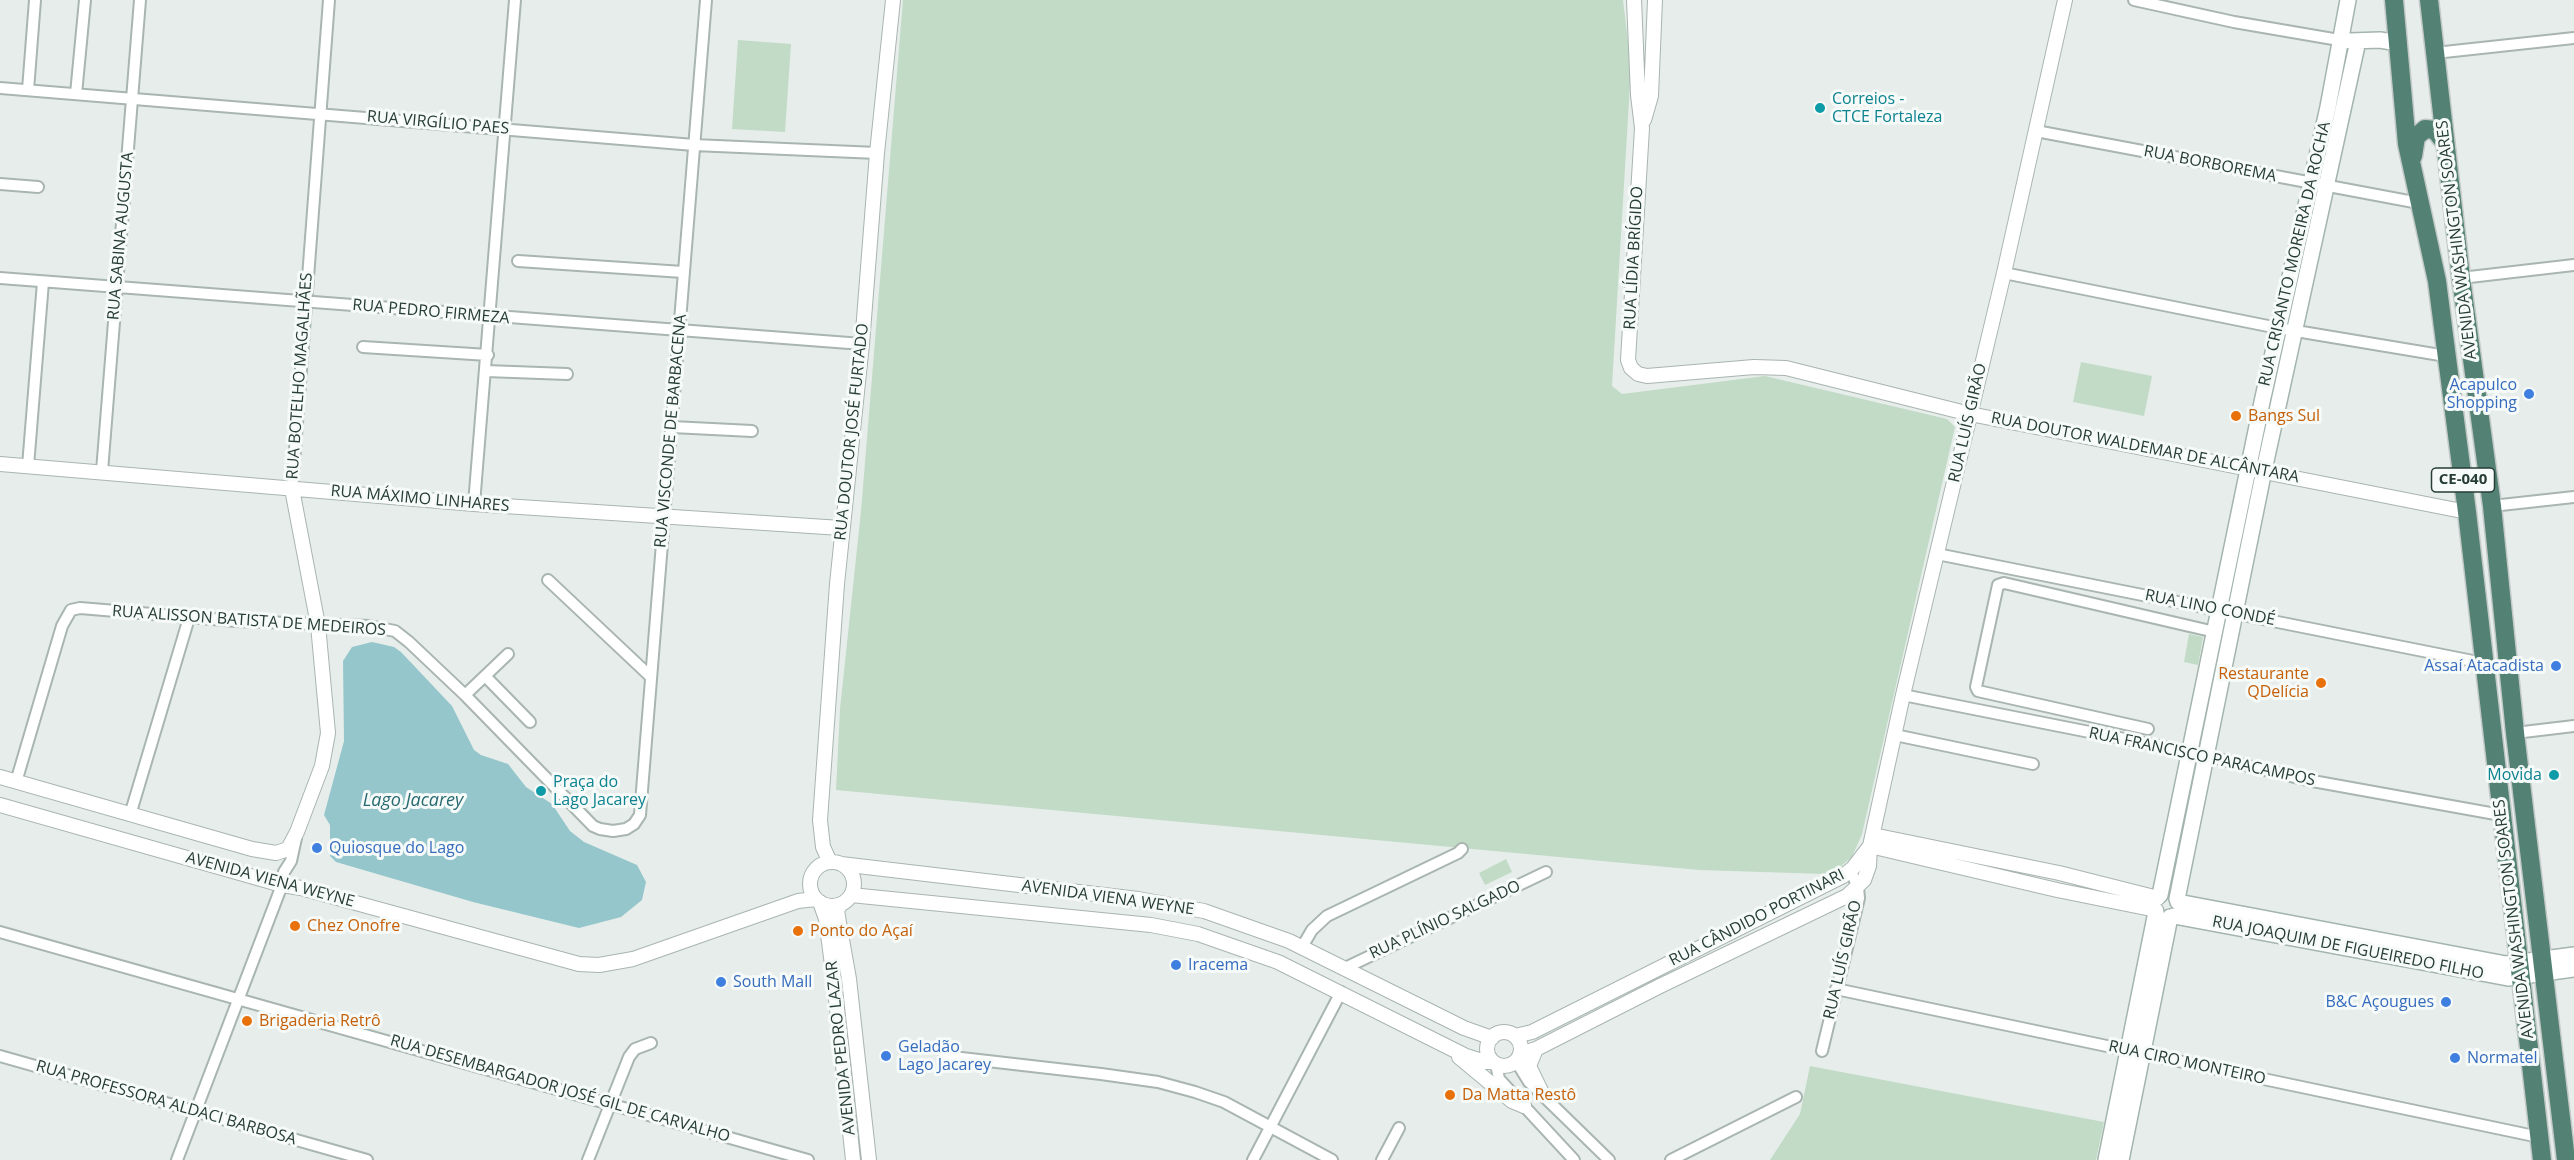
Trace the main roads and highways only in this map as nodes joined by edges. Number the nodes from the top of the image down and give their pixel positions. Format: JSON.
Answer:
{"nodes":[{"id":1,"x":2348,"y":0,"type":"edge"},
{"id":2,"x":2394,"y":0,"type":"edge"},
{"id":3,"x":2429,"y":0,"type":"edge"},
{"id":4,"x":2339,"y":40,"type":"junction"},
{"id":5,"x":2358,"y":41,"type":"junction"},
{"id":6,"x":2397,"y":43,"type":"junction"},
{"id":7,"x":2445,"y":143,"type":"junction"},
{"id":8,"x":2412,"y":168,"type":"junction"},
{"id":9,"x":2286,"y":329,"type":"junction"},
{"id":10,"x":2227,"y":612,"type":"junction"},
{"id":11,"x":2166,"y":906,"type":"junction"},
{"id":12,"x":2574,"y":955,"type":"edge"},
{"id":13,"x":2543,"y":966,"type":"junction"},
{"id":14,"x":2521,"y":969,"type":"junction"},
{"id":15,"x":2574,"y":969,"type":"edge"},
{"id":16,"x":2106,"y":1160,"type":"edge"},
{"id":17,"x":2121,"y":1160,"type":"edge"},
{"id":18,"x":2542,"y":1160,"type":"edge"},
{"id":19,"x":2565,"y":1160,"type":"edge"}],
"edges":[{"from":1,"to":4,"type":"main road","name":"RUA CRISANTO MOREIRA DA ROCHA"},
{"from":2,"to":6,"type":"highway","name":"AVENIDA WASHINGTON SOARES","number":"CE-040"},
{"from":3,"to":7,"type":"highway","name":"AVENIDA WASHINGTON SOARES","number":"CE-040"},
{"from":4,"to":5,"type":"main road"},
{"from":4,"to":9,"type":"main road","name":"RUA CRISANTO MOREIRA DA ROCHA"},
{"from":5,"to":6,"type":"main road"},
{"from":5,"to":9,"type":"main road","name":"RUA CRISANTO MOREIRA DA ROCHA"},
{"from":6,"to":8,"type":"highway","name":"AVENIDA WASHINGTON SOARES","number":"CE-040"},
{"from":7,"to":8,"type":"highway"},
{"from":7,"to":13,"type":"highway","name":"AVENIDA WASHINGTON SOARES","number":"CE-040"},
{"from":8,"to":14,"type":"highway","name":"AVENIDA WASHINGTON SOARES","number":"CE-040"},
{"from":9,"to":10,"type":"main road","name":"RUA CRISANTO MOREIRA DA ROCHA"},
{"from":10,"to":11,"type":"main road","name":"RUA CRISANTO MOREIRA DA ROCHA"},
{"from":10,"to":11,"type":"main road","name":"RUA CRISANTO MOREIRA DA ROCHA"},
{"from":11,"to":14,"type":"main road","name":"RUA JOAQUIM DE FIGUEIREDO FILHO"},
{"from":11,"to":16,"type":"main road","name":"RUA CRISANTO MOREIRA DA ROCHA"},
{"from":11,"to":17,"type":"main road","name":"RUA CRISANTO MOREIRA DA ROCHA"},
{"from":12,"to":13,"type":"main road"},
{"from":13,"to":14,"type":"main road","name":"RUA JOAQUIM DE FIGUEIREDO FILHO"},
{"from":13,"to":15,"type":"main road"},
{"from":13,"to":19,"type":"highway","name":"AVENIDA WASHINGTON SOARES","number":"CE-040"},
{"from":14,"to":18,"type":"highway","name":"AVENIDA WASHINGTON SOARES","number":"CE-040"}]}
